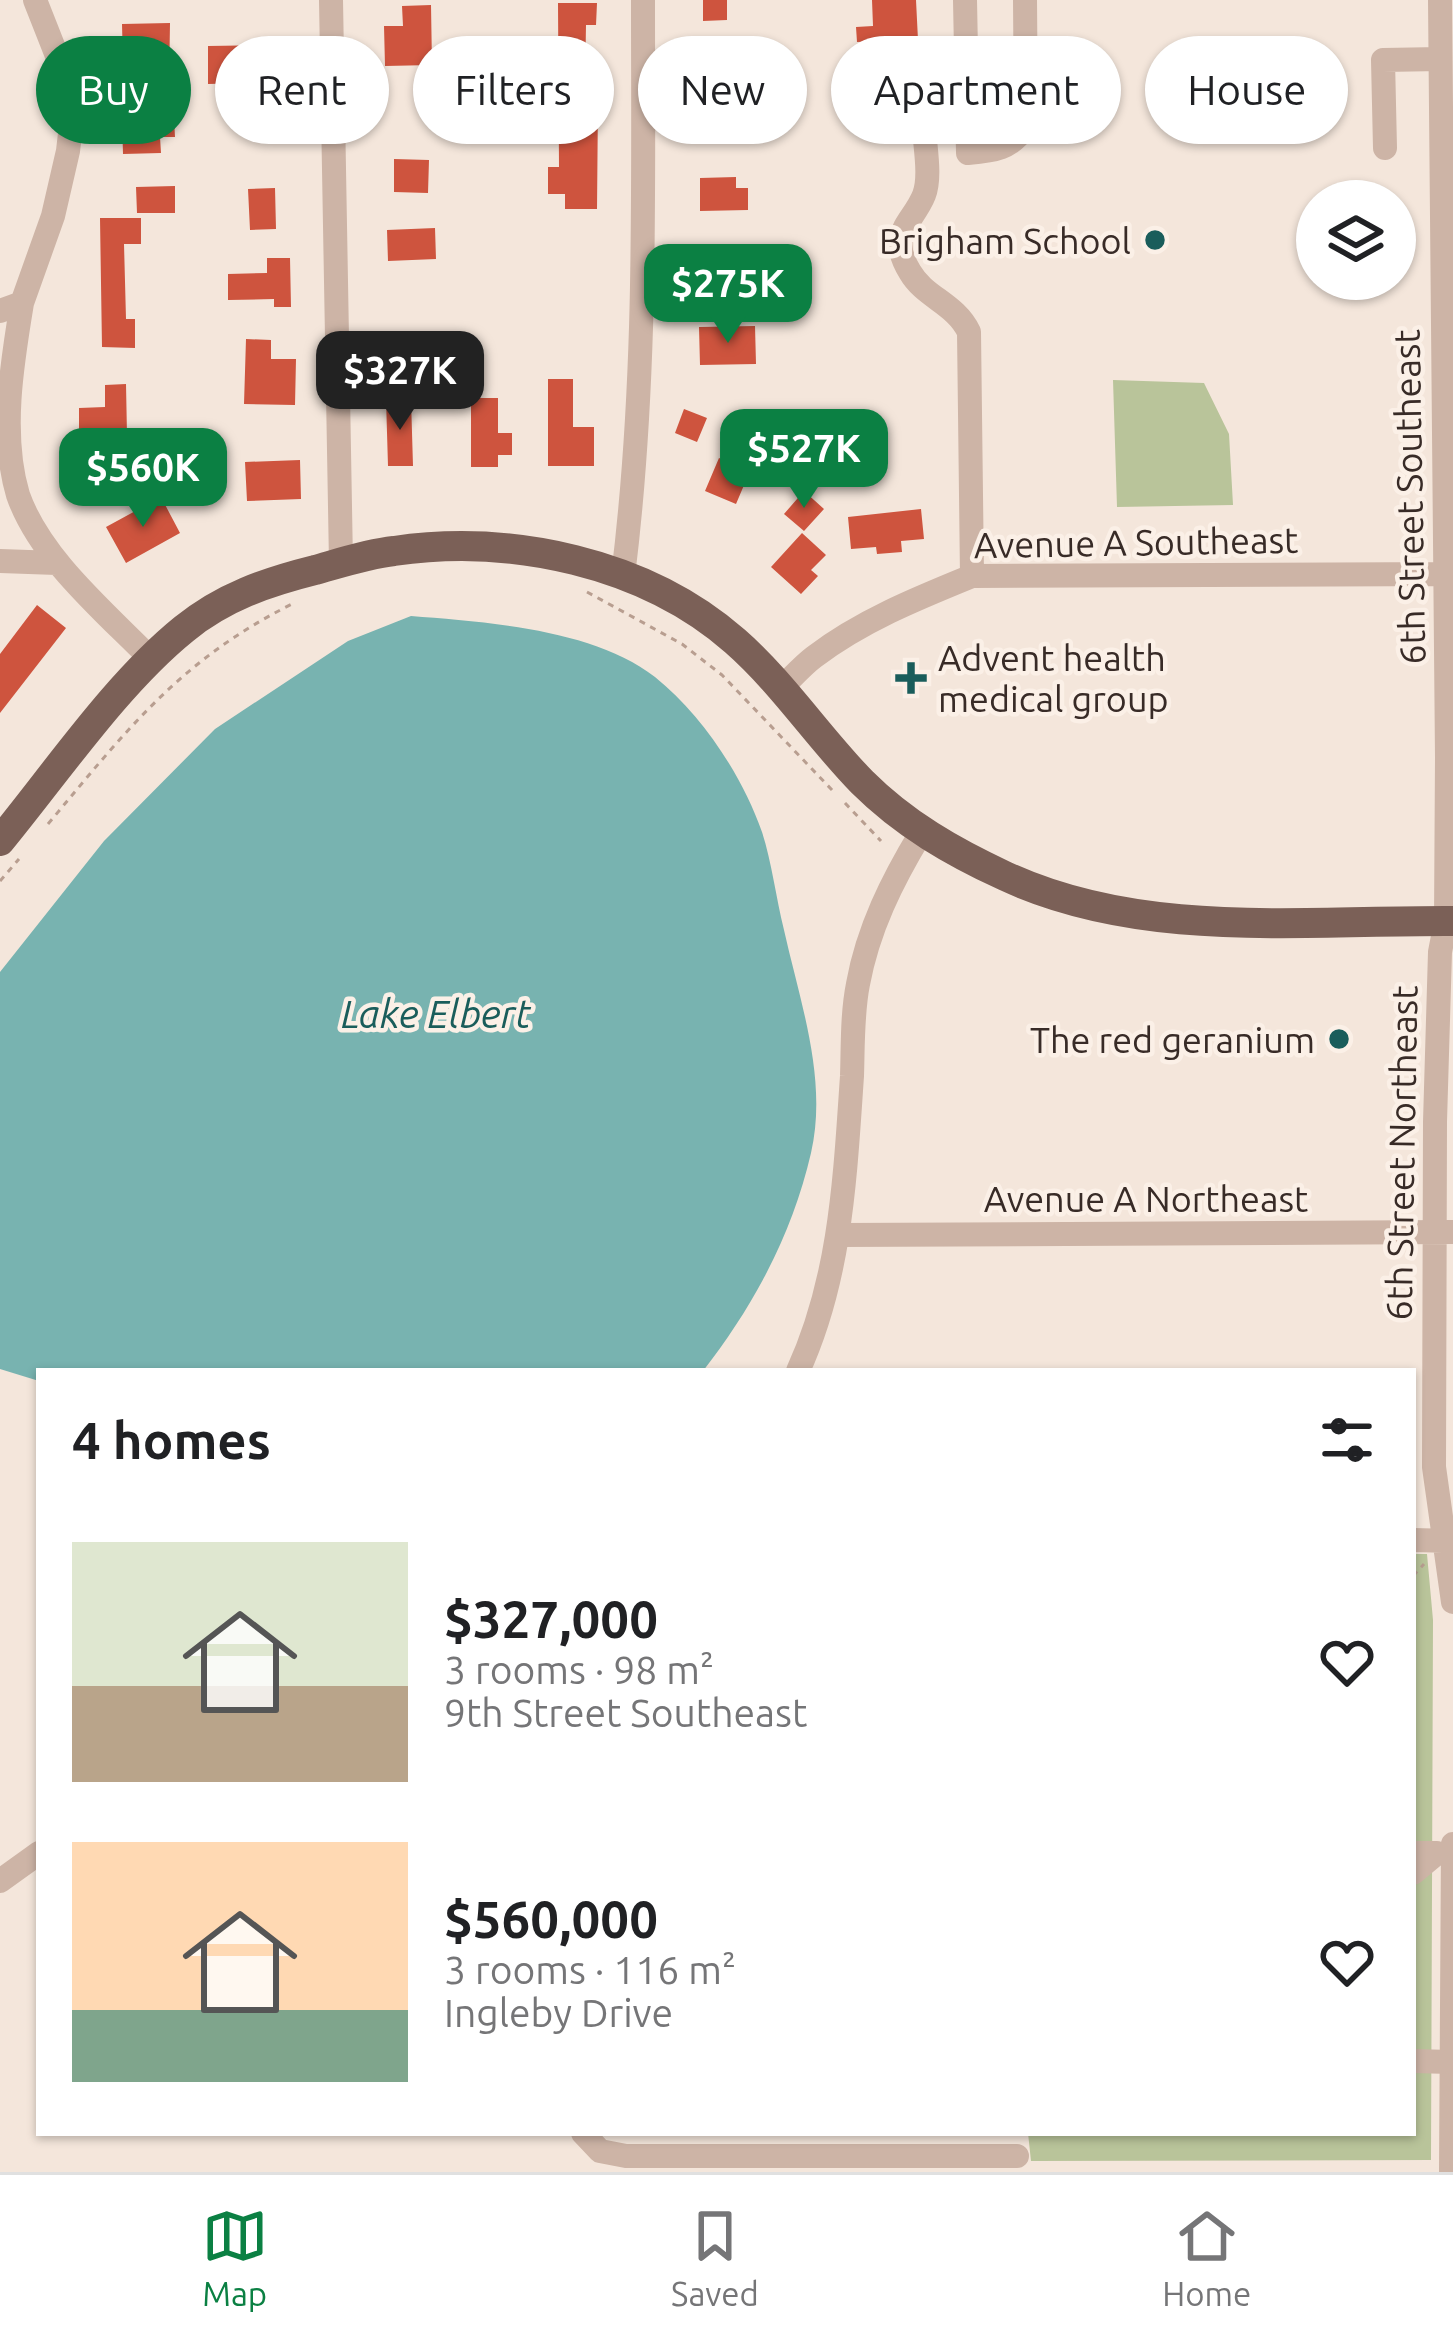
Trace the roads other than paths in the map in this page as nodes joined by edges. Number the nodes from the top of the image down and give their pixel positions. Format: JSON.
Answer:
{"nodes":[{"id":1,"x":34,"y":0,"type":"edge"},
{"id":2,"x":332,"y":0,"type":"edge"},
{"id":3,"x":643,"y":0,"type":"edge"},
{"id":4,"x":965,"y":0,"type":"edge"},
{"id":5,"x":1025,"y":0,"type":"edge"},
{"id":6,"x":1439,"y":0,"type":"edge"},
{"id":7,"x":1440,"y":59,"type":"junction"},
{"id":8,"x":925,"y":144,"type":"edge"},
{"id":9,"x":1385,"y":148,"type":"dead end"},
{"id":10,"x":1448,"y":274,"type":"edge"},
{"id":11,"x":11,"y":307,"type":"edge"},
{"id":12,"x":0,"y":561,"type":"edge"},
{"id":13,"x":57,"y":563,"type":"junction"},
{"id":14,"x":341,"y":563,"type":"junction"},
{"id":15,"x":1450,"y":574,"type":"edge"},
{"id":16,"x":972,"y":575,"type":"junction"},
{"id":17,"x":622,"y":576,"type":"junction"},
{"id":18,"x":151,"y":659,"type":"junction"},
{"id":19,"x":780,"y":689,"type":"junction"},
{"id":20,"x":1450,"y":699,"type":"edge"},
{"id":21,"x":1450,"y":757,"type":"edge"},
{"id":22,"x":921,"y":833,"type":"junction"},
{"id":23,"x":10,"y":849,"type":"edge"},
{"id":24,"x":1450,"y":921,"type":"edge"},
{"id":25,"x":1444,"y":1232,"type":"edge"},
{"id":26,"x":840,"y":1235,"type":"junction"},
{"id":27,"x":799,"y":1368,"type":"edge"},
{"id":28,"x":1448,"y":1541,"type":"edge"},
{"id":29,"x":1419,"y":1551,"type":"edge"},
{"id":30,"x":1453,"y":1602,"type":"edge"},
{"id":31,"x":1439,"y":1849,"type":"edge"},
{"id":32,"x":36,"y":1854,"type":"edge"},
{"id":33,"x":1416,"y":1870,"type":"edge"},
{"id":34,"x":0,"y":1881,"type":"edge"},
{"id":35,"x":1416,"y":2061,"type":"edge"},
{"id":36,"x":1451,"y":2062,"type":"edge"},
{"id":37,"x":586,"y":2136,"type":"edge"},
{"id":38,"x":1452,"y":2140,"type":"edge"},
{"id":39,"x":697,"y":2154,"type":"edge"},
{"id":40,"x":1016,"y":2154,"type":"edge"},
{"id":41,"x":1451,"y":2172,"type":"edge"}],
"edges":[{"from":1,"to":11,"type":"street"},
{"from":2,"to":14,"type":"street"},
{"from":3,"to":17,"type":"street"},
{"from":4,"to":5,"type":"street"},
{"from":6,"to":7,"type":"street","name":"6th Street Southeast"},
{"from":7,"to":9,"type":"street"},
{"from":7,"to":10,"type":"street","name":"6th Street Southeast"},
{"from":8,"to":16,"type":"street"},
{"from":10,"to":15,"type":"street","name":"6th Street Southeast"},
{"from":11,"to":13,"type":"street"},
{"from":12,"to":13,"type":"street"},
{"from":13,"to":18,"type":"street"},
{"from":14,"to":17,"type":"main road"},
{"from":14,"to":18,"type":"main road"},
{"from":15,"to":16,"type":"street","name":"Avenue A Southeast"},
{"from":15,"to":20,"type":"street","name":"6th Street Southeast"},
{"from":16,"to":19,"type":"street","name":"Avenue A Southeast"},
{"from":17,"to":19,"type":"main road"},
{"from":18,"to":23,"type":"main road"},
{"from":19,"to":22,"type":"main road"},
{"from":20,"to":21,"type":"street","name":"6th Street Southeast"},
{"from":21,"to":24,"type":"street","name":"6th Street Southeast"},
{"from":22,"to":24,"type":"main road"},
{"from":22,"to":26,"type":"street"},
{"from":24,"to":25,"type":"street","name":"6th Street Northeast"},
{"from":25,"to":26,"type":"street","name":"Avenue A Northeast"},
{"from":25,"to":28,"type":"street","name":"6th Street Northeast"},
{"from":26,"to":27,"type":"street"},
{"from":28,"to":29,"type":"street"},
{"from":28,"to":30,"type":"street","name":"6th Street Northeast"},
{"from":31,"to":33,"type":"street"},
{"from":31,"to":36,"type":"street"},
{"from":32,"to":34,"type":"street"},
{"from":35,"to":36,"type":"street"},
{"from":36,"to":38,"type":"street"},
{"from":37,"to":39,"type":"street"},
{"from":38,"to":41,"type":"street"},
{"from":39,"to":40,"type":"street"}]}
